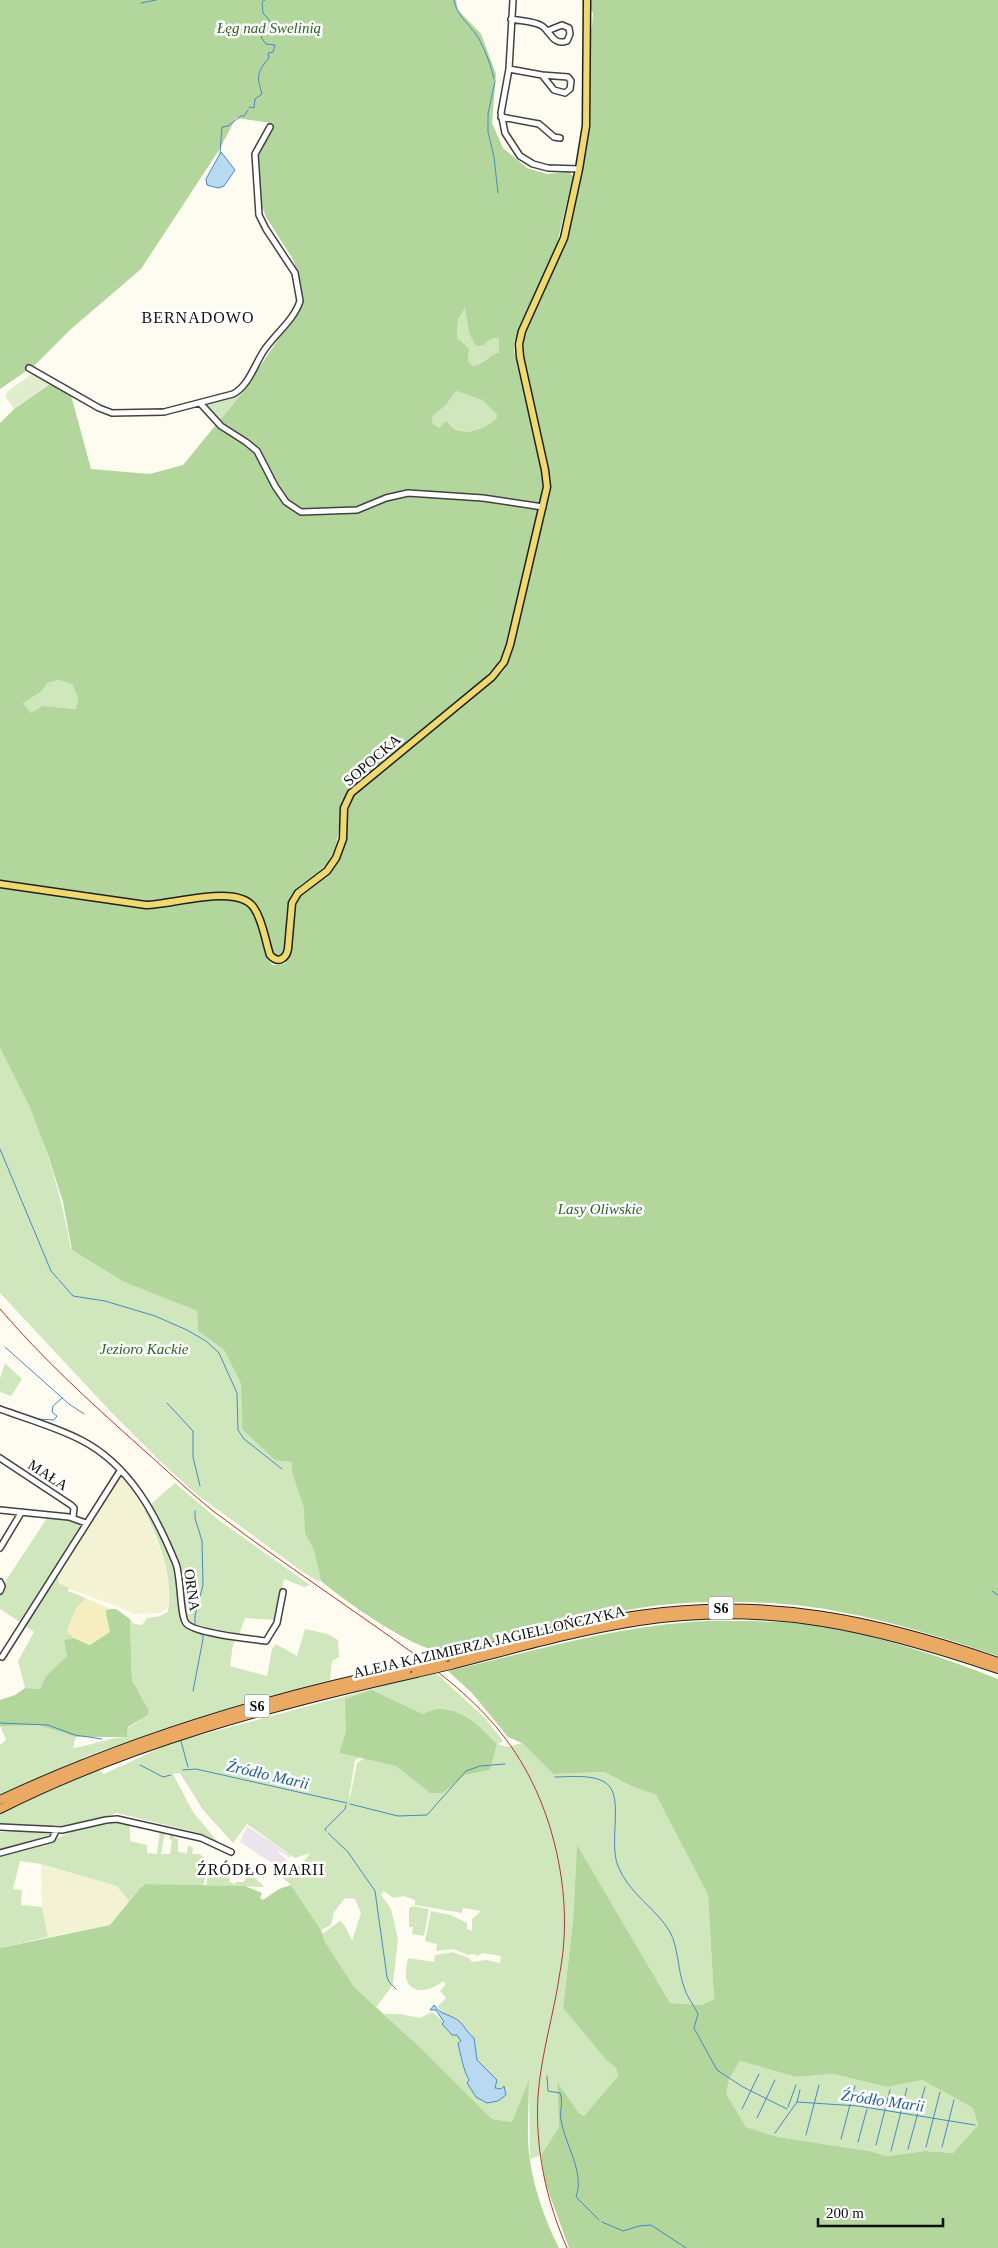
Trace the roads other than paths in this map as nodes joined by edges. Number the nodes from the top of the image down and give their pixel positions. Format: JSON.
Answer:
{"nodes":[{"id":1,"x":513,"y":0,"type":"edge"},
{"id":2,"x":587,"y":0,"type":"edge"},
{"id":3,"x":511,"y":19,"type":"junction"},
{"id":4,"x":547,"y":31,"type":"dead end"},
{"id":5,"x":509,"y":69,"type":"junction"},
{"id":6,"x":542,"y":75,"type":"junction"},
{"id":7,"x":501,"y":117,"type":"junction"},
{"id":8,"x":270,"y":128,"type":"dead end"},
{"id":9,"x":560,"y":138,"type":"dead end"},
{"id":10,"x":579,"y":169,"type":"junction"},
{"id":11,"x":29,"y":368,"type":"dead end"},
{"id":12,"x":200,"y":403,"type":"junction"},
{"id":13,"x":543,"y":507,"type":"junction"},
{"id":14,"x":0,"y":884,"type":"edge"},
{"id":15,"x":0,"y":1409,"type":"edge"},
{"id":16,"x":0,"y":1458,"type":"edge"},
{"id":17,"x":120,"y":1471,"type":"junction"},
{"id":18,"x":0,"y":1510,"type":"edge"},
{"id":19,"x":21,"y":1513,"type":"junction"},
{"id":20,"x":73,"y":1517,"type":"junction"},
{"id":21,"x":86,"y":1523,"type":"junction"},
{"id":22,"x":0,"y":1548,"type":"edge"},
{"id":23,"x":0,"y":1582,"type":"edge"},
{"id":24,"x":0,"y":1591,"type":"edge"},
{"id":25,"x":282,"y":1592,"type":"dead end"},
{"id":26,"x":2,"y":1657,"type":"dead end"},
{"id":27,"x":998,"y":1662,"type":"edge"},
{"id":28,"x":998,"y":1668,"type":"edge"},
{"id":29,"x":0,"y":1800,"type":"edge"},
{"id":30,"x":0,"y":1810,"type":"edge"},
{"id":31,"x":0,"y":1828,"type":"edge"},
{"id":32,"x":56,"y":1830,"type":"junction"},
{"id":33,"x":231,"y":1852,"type":"dead end"},
{"id":34,"x":0,"y":1853,"type":"edge"}],
"edges":[{"from":1,"to":3,"type":"street"},
{"from":2,"to":10,"type":"main road","name":"SOPOCKA"},
{"from":3,"to":4,"type":"street"},
{"from":3,"to":5,"type":"street"},
{"from":5,"to":6,"type":"street"},
{"from":5,"to":7,"type":"street"},
{"from":6,"to":6,"type":"street"},
{"from":7,"to":9,"type":"street"},
{"from":7,"to":10,"type":"street"},
{"from":8,"to":12,"type":"street"},
{"from":10,"to":13,"type":"main road","name":"SOPOCKA"},
{"from":11,"to":12,"type":"street"},
{"from":12,"to":13,"type":"street"},
{"from":13,"to":14,"type":"main road","name":"SOPOCKA"},
{"from":15,"to":17,"type":"street"},
{"from":16,"to":20,"type":"street","name":"MAŁA"},
{"from":17,"to":21,"type":"street"},
{"from":17,"to":25,"type":"street","name":"ORNA"},
{"from":18,"to":19,"type":"street"},
{"from":19,"to":20,"type":"street"},
{"from":19,"to":22,"type":"street"},
{"from":20,"to":21,"type":"street"},
{"from":21,"to":26,"type":"street"},
{"from":23,"to":24,"type":"street"},
{"from":27,"to":29,"type":"highway","name":"ALEJA KAZIMIERZA JAGIELLOŃCZYKA","number":"S6","bridge":true},
{"from":28,"to":30,"type":"highway","name":"ALEJA KAZIMIERZA JAGIELLOŃCZYKA","number":"S6","bridge":true},
{"from":31,"to":32,"type":"street"},
{"from":32,"to":33,"type":"street"},
{"from":32,"to":34,"type":"street"}]}
